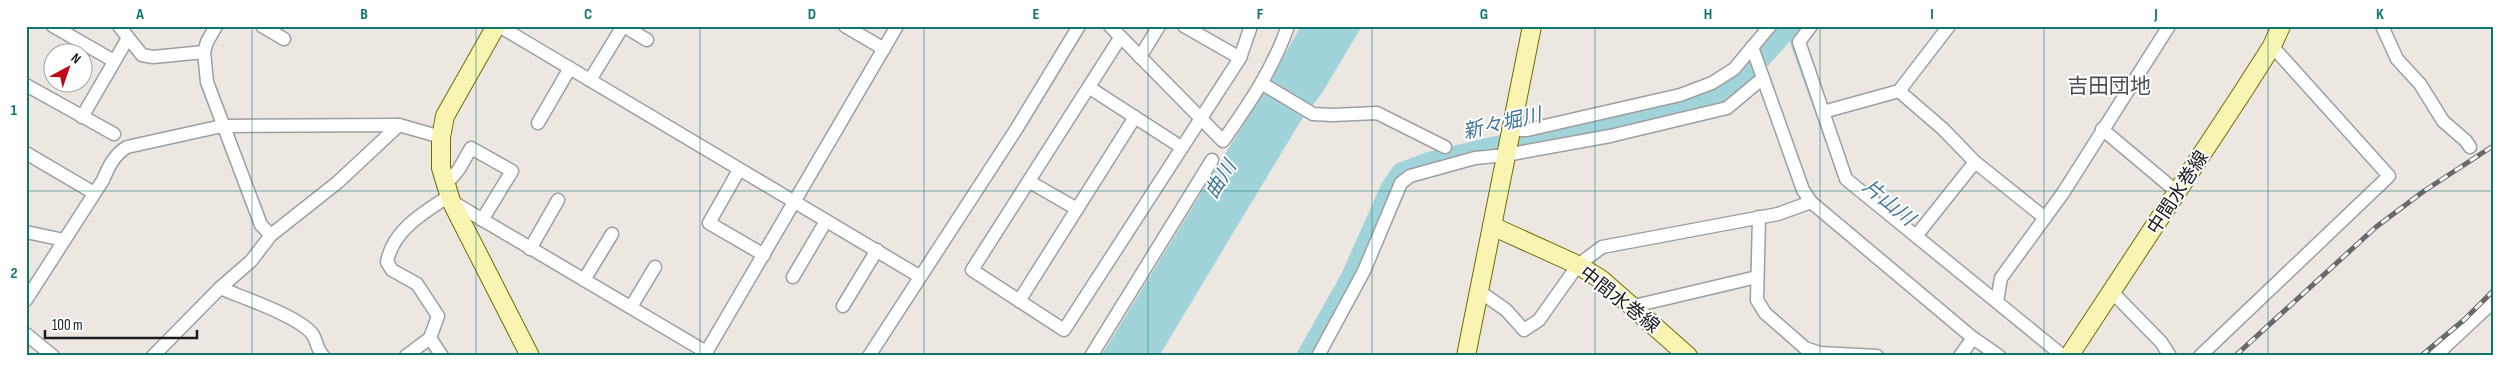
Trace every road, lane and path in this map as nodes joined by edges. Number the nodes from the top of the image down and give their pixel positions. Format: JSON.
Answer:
{"nodes":[{"id":1,"x":53,"y":26,"type":"edge"},
{"id":2,"x":119,"y":26,"type":"edge"},
{"id":3,"x":262,"y":26,"type":"edge"},
{"id":4,"x":624,"y":26,"type":"edge"},
{"id":5,"x":845,"y":26,"type":"edge"},
{"id":6,"x":897,"y":26,"type":"edge"},
{"id":7,"x":1079,"y":26,"type":"edge"},
{"id":8,"x":1110,"y":26,"type":"edge"},
{"id":9,"x":1160,"y":26,"type":"edge"},
{"id":10,"x":1184,"y":26,"type":"edge"},
{"id":11,"x":1251,"y":26,"type":"edge"},
{"id":12,"x":1288,"y":26,"type":"edge"},
{"id":13,"x":1532,"y":26,"type":"edge"},
{"id":14,"x":1770,"y":26,"type":"edge"},
{"id":15,"x":1812,"y":26,"type":"edge"},
{"id":16,"x":1949,"y":26,"type":"edge"},
{"id":17,"x":2169,"y":26,"type":"edge"},
{"id":18,"x":2281,"y":26,"type":"edge"},
{"id":19,"x":2382,"y":26,"type":"edge"},
{"id":20,"x":502,"y":27,"type":"edge"},
{"id":21,"x":211,"y":28,"type":"edge"},
{"id":22,"x":128,"y":38,"type":"junction"},
{"id":23,"x":1120,"y":38,"type":"junction"},
{"id":24,"x":284,"y":39,"type":"dead end"},
{"id":25,"x":647,"y":40,"type":"dead end"},
{"id":26,"x":2272,"y":46,"type":"junction"},
{"id":27,"x":1752,"y":48,"type":"junction"},
{"id":28,"x":884,"y":49,"type":"junction"},
{"id":29,"x":204,"y":52,"type":"junction"},
{"id":30,"x":1140,"y":57,"type":"junction"},
{"id":31,"x":1240,"y":58,"type":"junction"},
{"id":32,"x":114,"y":61,"type":"junction"},
{"id":33,"x":570,"y":68,"type":"junction"},
{"id":34,"x":1763,"y":78,"type":"junction"},
{"id":35,"x":590,"y":80,"type":"junction"},
{"id":36,"x":26,"y":84,"type":"edge"},
{"id":37,"x":1262,"y":84,"type":"junction"},
{"id":38,"x":1090,"y":88,"type":"junction"},
{"id":39,"x":1899,"y":92,"type":"junction"},
{"id":40,"x":1822,"y":112,"type":"junction"},
{"id":41,"x":82,"y":117,"type":"junction"},
{"id":42,"x":1135,"y":117,"type":"junction"},
{"id":43,"x":1200,"y":120,"type":"junction"},
{"id":44,"x":538,"y":123,"type":"dead end"},
{"id":45,"x":399,"y":125,"type":"junction"},
{"id":46,"x":222,"y":126,"type":"junction"},
{"id":47,"x":2102,"y":129,"type":"junction"},
{"id":48,"x":1511,"y":130,"type":"junction"},
{"id":49,"x":114,"y":134,"type":"dead end"},
{"id":50,"x":441,"y":137,"type":"junction"},
{"id":51,"x":1181,"y":147,"type":"junction"},
{"id":52,"x":1444,"y":147,"type":"dead end"},
{"id":53,"x":2470,"y":147,"type":"dead end"},
{"id":54,"x":26,"y":153,"type":"edge"},
{"id":55,"x":1506,"y":155,"type":"junction"},
{"id":56,"x":1212,"y":160,"type":"dead end"},
{"id":57,"x":1975,"y":162,"type":"junction"},
{"id":58,"x":739,"y":170,"type":"junction"},
{"id":59,"x":1030,"y":182,"type":"junction"},
{"id":60,"x":94,"y":192,"type":"junction"},
{"id":61,"x":2177,"y":192,"type":"junction"},
{"id":62,"x":448,"y":194,"type":"junction"},
{"id":63,"x":558,"y":200,"type":"dead end"},
{"id":64,"x":794,"y":202,"type":"junction"},
{"id":65,"x":1811,"y":202,"type":"junction"},
{"id":66,"x":1077,"y":209,"type":"junction"},
{"id":67,"x":1758,"y":217,"type":"junction"},
{"id":68,"x":2045,"y":218,"type":"junction"},
{"id":69,"x":482,"y":220,"type":"junction"},
{"id":70,"x":826,"y":221,"type":"junction"},
{"id":71,"x":1492,"y":226,"type":"junction"},
{"id":72,"x":26,"y":232,"type":"edge"},
{"id":73,"x":612,"y":234,"type":"dead end"},
{"id":74,"x":271,"y":235,"type":"junction"},
{"id":75,"x":1916,"y":236,"type":"junction"},
{"id":76,"x":64,"y":240,"type":"junction"},
{"id":77,"x":530,"y":249,"type":"junction"},
{"id":78,"x":877,"y":250,"type":"junction"},
{"id":79,"x":764,"y":255,"type":"junction"},
{"id":80,"x":1578,"y":265,"type":"junction"},
{"id":81,"x":655,"y":267,"type":"dead end"},
{"id":82,"x":919,"y":276,"type":"junction"},
{"id":83,"x":793,"y":277,"type":"dead end"},
{"id":84,"x":1757,"y":277,"type":"junction"},
{"id":85,"x":584,"y":280,"type":"junction"},
{"id":86,"x":220,"y":288,"type":"junction"},
{"id":87,"x":1479,"y":291,"type":"junction"},
{"id":88,"x":2112,"y":292,"type":"junction"},
{"id":89,"x":26,"y":300,"type":"edge"},
{"id":90,"x":1019,"y":301,"type":"junction"},
{"id":91,"x":1997,"y":301,"type":"junction"},
{"id":92,"x":2493,"y":302,"type":"edge"},
{"id":93,"x":843,"y":306,"type":"dead end"},
{"id":94,"x":1634,"y":306,"type":"junction"},
{"id":95,"x":630,"y":307,"type":"junction"},
{"id":96,"x":26,"y":334,"type":"edge"},
{"id":97,"x":430,"y":338,"type":"junction"},
{"id":98,"x":1973,"y":338,"type":"junction"},
{"id":99,"x":1801,"y":352,"type":"edge"},
{"id":100,"x":705,"y":354,"type":"edge"},
{"id":101,"x":53,"y":356,"type":"edge"},
{"id":102,"x":153,"y":356,"type":"edge"},
{"id":103,"x":323,"y":356,"type":"edge"},
{"id":104,"x":406,"y":356,"type":"edge"},
{"id":105,"x":442,"y":356,"type":"edge"},
{"id":106,"x":530,"y":356,"type":"edge"},
{"id":107,"x":869,"y":356,"type":"edge"},
{"id":108,"x":1091,"y":356,"type":"edge"},
{"id":109,"x":1318,"y":356,"type":"edge"},
{"id":110,"x":1466,"y":356,"type":"edge"},
{"id":111,"x":1688,"y":356,"type":"edge"},
{"id":112,"x":1877,"y":356,"type":"edge"},
{"id":113,"x":1960,"y":356,"type":"edge"},
{"id":114,"x":1999,"y":356,"type":"edge"},
{"id":115,"x":2063,"y":356,"type":"edge"},
{"id":116,"x":2069,"y":356,"type":"edge"},
{"id":117,"x":2170,"y":356,"type":"edge"},
{"id":118,"x":2200,"y":356,"type":"edge"},
{"id":119,"x":2435,"y":356,"type":"edge"}],
"edges":[{"from":1,"to":32,"type":"street"},
{"from":2,"to":22,"type":"street"},
{"from":3,"to":24,"type":"street"},
{"from":4,"to":25,"type":"street"},
{"from":4,"to":35,"type":"street"},
{"from":5,"to":28,"type":"street"},
{"from":6,"to":28,"type":"street"},
{"from":7,"to":82,"type":"street"},
{"from":8,"to":23,"type":"street"},
{"from":9,"to":30,"type":"street"},
{"from":10,"to":31,"type":"street"},
{"from":11,"to":31,"type":"street"},
{"from":12,"to":37,"type":"street"},
{"from":13,"to":48,"type":"main road"},
{"from":14,"to":27,"type":"street"},
{"from":15,"to":40,"type":"street"},
{"from":16,"to":39,"type":"street"},
{"from":17,"to":47,"type":"street"},
{"from":18,"to":26,"type":"main road","name":"中間水巻線"},
{"from":19,"to":53,"type":"street"},
{"from":20,"to":33,"type":"street"},
{"from":20,"to":50,"type":"main road"},
{"from":21,"to":29,"type":"street"},
{"from":22,"to":29,"type":"street"},
{"from":22,"to":32,"type":"street"},
{"from":23,"to":30,"type":"street"},
{"from":23,"to":38,"type":"street"},
{"from":26,"to":61,"type":"main road","name":"中間水巻線"},
{"from":26,"to":118,"type":"street"},
{"from":27,"to":34,"type":"street"},
{"from":27,"to":48,"type":"street"},
{"from":28,"to":64,"type":"street"},
{"from":29,"to":46,"type":"street"},
{"from":30,"to":43,"type":"street"},
{"from":31,"to":43,"type":"street"},
{"from":32,"to":41,"type":"street"},
{"from":33,"to":35,"type":"street"},
{"from":33,"to":44,"type":"street"},
{"from":34,"to":55,"type":"street"},
{"from":34,"to":65,"type":"street"},
{"from":35,"to":58,"type":"street"},
{"from":36,"to":41,"type":"street"},
{"from":37,"to":43,"type":"street"},
{"from":37,"to":52,"type":"street"},
{"from":38,"to":42,"type":"street"},
{"from":38,"to":59,"type":"street"},
{"from":39,"to":40,"type":"street"},
{"from":39,"to":57,"type":"street"},
{"from":40,"to":75,"type":"street"},
{"from":41,"to":49,"type":"street"},
{"from":42,"to":51,"type":"street"},
{"from":42,"to":66,"type":"street"},
{"from":43,"to":51,"type":"street"},
{"from":45,"to":46,"type":"street"},
{"from":45,"to":50,"type":"street"},
{"from":45,"to":74,"type":"street"},
{"from":46,"to":60,"type":"street"},
{"from":46,"to":74,"type":"street"},
{"from":47,"to":61,"type":"street"},
{"from":47,"to":68,"type":"street"},
{"from":48,"to":55,"type":"main road"},
{"from":50,"to":62,"type":"main road"},
{"from":51,"to":90,"type":"street"},
{"from":54,"to":60,"type":"street"},
{"from":55,"to":71,"type":"main road"},
{"from":55,"to":109,"type":"street"},
{"from":56,"to":108,"type":"street"},
{"from":57,"to":68,"type":"street"},
{"from":57,"to":75,"type":"street"},
{"from":58,"to":64,"type":"street"},
{"from":58,"to":79,"type":"street"},
{"from":59,"to":66,"type":"street"},
{"from":59,"to":90,"type":"street"},
{"from":60,"to":76,"type":"street"},
{"from":61,"to":88,"type":"main road","name":"中間水巻線"},
{"from":62,"to":69,"type":"street"},
{"from":62,"to":69,"type":"street"},
{"from":62,"to":97,"type":"street"},
{"from":62,"to":106,"type":"main road"},
{"from":63,"to":77,"type":"street"},
{"from":64,"to":70,"type":"street"},
{"from":64,"to":79,"type":"street"},
{"from":65,"to":67,"type":"street"},
{"from":65,"to":98,"type":"street"},
{"from":66,"to":90,"type":"street"},
{"from":67,"to":80,"type":"street"},
{"from":67,"to":84,"type":"street"},
{"from":68,"to":91,"type":"street"},
{"from":69,"to":77,"type":"street"},
{"from":70,"to":78,"type":"street"},
{"from":70,"to":83,"type":"street"},
{"from":71,"to":80,"type":"main road","name":"中間水巻線"},
{"from":71,"to":87,"type":"main road"},
{"from":72,"to":76,"type":"street"},
{"from":73,"to":85,"type":"street"},
{"from":74,"to":86,"type":"street"},
{"from":75,"to":91,"type":"street"},
{"from":76,"to":89,"type":"street"},
{"from":77,"to":85,"type":"street"},
{"from":78,"to":82,"type":"street"},
{"from":78,"to":93,"type":"street"},
{"from":79,"to":100,"type":"street"},
{"from":80,"to":87,"type":"street"},
{"from":80,"to":94,"type":"main road","name":"中間水巻線"},
{"from":81,"to":95,"type":"street"},
{"from":82,"to":107,"type":"street"},
{"from":84,"to":94,"type":"street"},
{"from":84,"to":99,"type":"street"},
{"from":85,"to":95,"type":"street"},
{"from":86,"to":102,"type":"street"},
{"from":86,"to":103,"type":"street"},
{"from":87,"to":110,"type":"main road"},
{"from":88,"to":116,"type":"main road","name":"中間水巻線"},
{"from":88,"to":117,"type":"street"},
{"from":91,"to":115,"type":"street"},
{"from":92,"to":119,"type":"street"},
{"from":94,"to":111,"type":"main road","name":"中間水巻線"},
{"from":95,"to":100,"type":"street"},
{"from":96,"to":101,"type":"street"},
{"from":97,"to":104,"type":"street"},
{"from":97,"to":105,"type":"street"},
{"from":98,"to":113,"type":"street"},
{"from":98,"to":114,"type":"street"},
{"from":99,"to":112,"type":"street"}]}
